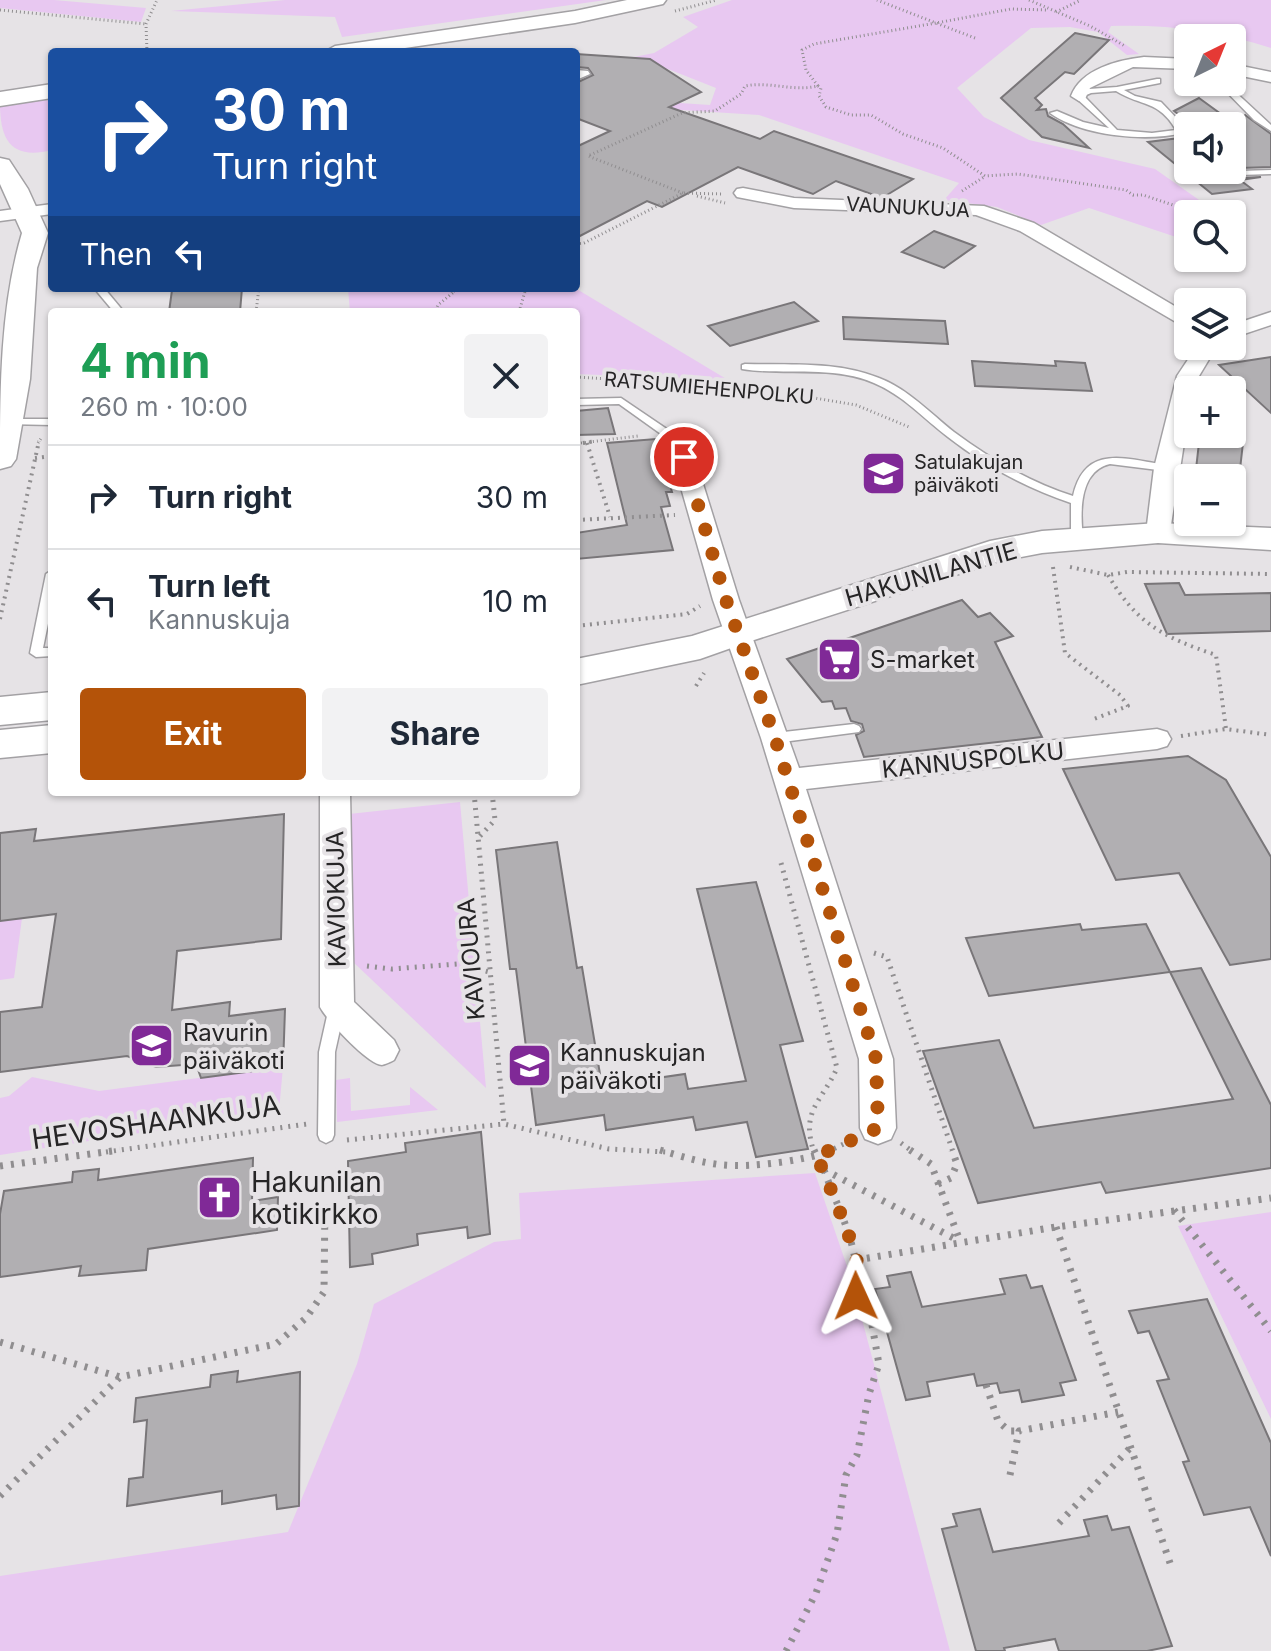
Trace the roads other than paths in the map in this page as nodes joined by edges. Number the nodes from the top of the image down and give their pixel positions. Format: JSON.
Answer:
{"nodes":[{"id":1,"x":656,"y":0,"type":"edge"},
{"id":2,"x":362,"y":48,"type":"edge"},
{"id":3,"x":1174,"y":63,"type":"edge"},
{"id":4,"x":1246,"y":72,"type":"edge"},
{"id":5,"x":1271,"y":77,"type":"edge"},
{"id":6,"x":1157,"y":81,"type":"dead end"},
{"id":7,"x":1117,"y":89,"type":"junction"},
{"id":8,"x":48,"y":92,"type":"edge"},
{"id":9,"x":1079,"y":96,"type":"junction"},
{"id":10,"x":1236,"y":96,"type":"edge"},
{"id":11,"x":0,"y":99,"type":"edge"},
{"id":12,"x":1054,"y":113,"type":"dead end"},
{"id":13,"x":1271,"y":129,"type":"edge"},
{"id":14,"x":1114,"y":130,"type":"junction"},
{"id":15,"x":0,"y":165,"type":"edge"},
{"id":16,"x":1271,"y":172,"type":"edge"},
{"id":17,"x":1246,"y":173,"type":"edge"},
{"id":18,"x":739,"y":198,"type":"road end"},
{"id":19,"x":48,"y":210,"type":"edge"},
{"id":20,"x":12,"y":214,"type":"edge"},
{"id":21,"x":102,"y":292,"type":"edge"},
{"id":22,"x":19,"y":305,"type":"junction"},
{"id":23,"x":116,"y":308,"type":"edge"},
{"id":24,"x":1174,"y":315,"type":"edge"},
{"id":25,"x":1271,"y":318,"type":"edge"},
{"id":26,"x":1246,"y":327,"type":"edge"},
{"id":27,"x":0,"y":347,"type":"edge"},
{"id":28,"x":1198,"y":360,"type":"edge"},
{"id":29,"x":745,"y":367,"type":"dead end"},
{"id":30,"x":580,"y":402,"type":"edge"},
{"id":31,"x":47,"y":419,"type":"edge"},
{"id":32,"x":4,"y":422,"type":"edge"},
{"id":33,"x":679,"y":442,"type":"joint"},
{"id":34,"x":0,"y":459,"type":"edge"},
{"id":35,"x":1166,"y":468,"type":"junction"},
{"id":36,"x":1076,"y":501,"type":"junction"},
{"id":37,"x":1158,"y":533,"type":"junction"},
{"id":38,"x":1271,"y":539,"type":"edge"},
{"id":39,"x":1065,"y":550,"type":"junction"},
{"id":40,"x":48,"y":594,"type":"edge"},
{"id":41,"x":732,"y":616,"type":"junction"},
{"id":42,"x":48,"y":652,"type":"edge"},
{"id":43,"x":580,"y":652,"type":"edge"},
{"id":44,"x":580,"y":671,"type":"edge"},
{"id":45,"x":48,"y":706,"type":"edge"},
{"id":46,"x":0,"y":711,"type":"edge"},
{"id":47,"x":854,"y":729,"type":"dead end"},
{"id":48,"x":775,"y":738,"type":"junction"},
{"id":49,"x":48,"y":739,"type":"edge"},
{"id":50,"x":1157,"y":739,"type":"road end"},
{"id":51,"x":0,"y":744,"type":"edge"},
{"id":52,"x":789,"y":780,"type":"junction"},
{"id":53,"x":335,"y":796,"type":"edge"},
{"id":54,"x":337,"y":1007,"type":"junction"},
{"id":55,"x":382,"y":1050,"type":"dead end"},
{"id":56,"x":878,"y":1128,"type":"road end"},
{"id":57,"x":326,"y":1135,"type":"road end"}],
"edges":[{"from":1,"to":2,"type":"main road"},
{"from":3,"to":9,"type":"street"},
{"from":4,"to":5,"type":"street"},
{"from":6,"to":7,"type":"lane"},
{"from":7,"to":9,"type":"lane"},
{"from":7,"to":14,"type":"lane"},
{"from":8,"to":11,"type":"main road"},
{"from":9,"to":14,"type":"lane"},
{"from":10,"to":13,"type":"lane"},
{"from":12,"to":14,"type":"lane"},
{"from":15,"to":20,"type":"main road"},
{"from":16,"to":17,"type":"lane"},
{"from":18,"to":24,"type":"street","name":"VAUNUKUJA"},
{"from":19,"to":20,"type":"street"},
{"from":20,"to":22,"type":"main road"},
{"from":21,"to":23,"type":"lane"},
{"from":22,"to":27,"type":"main road"},
{"from":22,"to":32,"type":"main road"},
{"from":25,"to":26,"type":"street"},
{"from":28,"to":35,"type":"street"},
{"from":29,"to":36,"type":"lane"},
{"from":30,"to":33,"type":"lane"},
{"from":31,"to":32,"type":"lane"},
{"from":32,"to":34,"type":"main road"},
{"from":33,"to":41,"type":"street"},
{"from":35,"to":36,"type":"lane"},
{"from":35,"to":37,"type":"street"},
{"from":36,"to":39,"type":"lane"},
{"from":37,"to":38,"type":"main road","name":"HAKUNILANTIE"},
{"from":37,"to":39,"type":"main road","name":"HAKUNILANTIE"},
{"from":39,"to":41,"type":"main road","name":"HAKUNILANTIE"},
{"from":40,"to":42,"type":"lane"},
{"from":41,"to":43,"type":"main road","name":"HAKUNILANTIE"},
{"from":41,"to":44,"type":"main road","name":"HAKUNILANTIE"},
{"from":41,"to":48,"type":"street"},
{"from":45,"to":46,"type":"main road"},
{"from":47,"to":48,"type":"lane"},
{"from":48,"to":52,"type":"street"},
{"from":49,"to":51,"type":"main road"},
{"from":50,"to":52,"type":"street","name":"KANNUSPOLKU"},
{"from":52,"to":56,"type":"street"},
{"from":53,"to":54,"type":"street","name":"KAVIOKUJA"},
{"from":54,"to":55,"type":"street"},
{"from":54,"to":57,"type":"lane","name":"KAVIOKUJA"}]}
